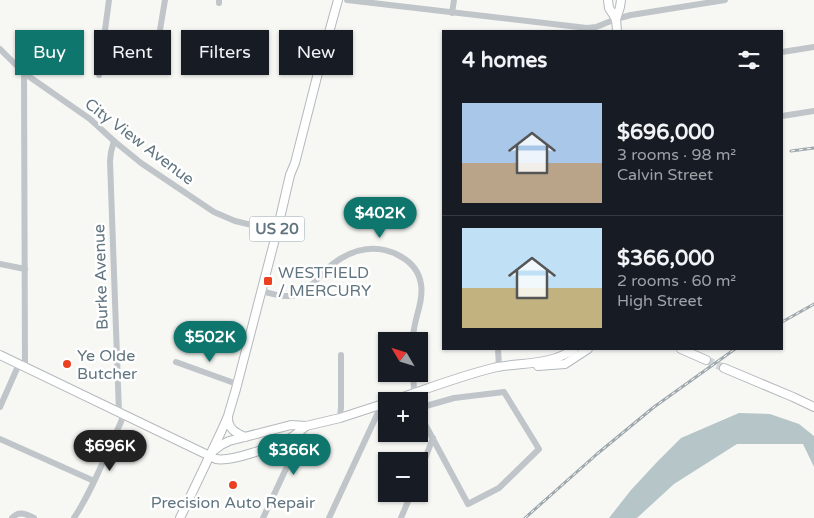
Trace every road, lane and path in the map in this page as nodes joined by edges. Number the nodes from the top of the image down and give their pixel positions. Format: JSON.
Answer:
{"nodes":[{"id":1,"x":109,"y":0,"type":"edge"},
{"id":2,"x":165,"y":0,"type":"edge"},
{"id":3,"x":338,"y":0,"type":"edge"},
{"id":4,"x":347,"y":0,"type":"edge"},
{"id":5,"x":454,"y":0,"type":"edge"},
{"id":6,"x":608,"y":0,"type":"edge"},
{"id":7,"x":621,"y":0,"type":"edge"},
{"id":8,"x":725,"y":0,"type":"edge"},
{"id":9,"x":452,"y":13,"type":"junction"},
{"id":10,"x":616,"y":19,"type":"junction"},
{"id":11,"x":105,"y":30,"type":"edge"},
{"id":12,"x":161,"y":30,"type":"edge"},
{"id":13,"x":616,"y":30,"type":"edge"},
{"id":14,"x":814,"y":47,"type":"edge"},
{"id":15,"x":0,"y":49,"type":"edge"},
{"id":16,"x":783,"y":52,"type":"edge"},
{"id":17,"x":15,"y":64,"type":"edge"},
{"id":18,"x":24,"y":75,"type":"edge"},
{"id":19,"x":27,"y":75,"type":"edge"},
{"id":20,"x":814,"y":111,"type":"edge"},
{"id":21,"x":783,"y":116,"type":"edge"},
{"id":22,"x":114,"y":141,"type":"junction"},
{"id":23,"x":276,"y":231,"type":"junction"},
{"id":24,"x":0,"y":264,"type":"edge"},
{"id":25,"x":25,"y":269,"type":"junction"},
{"id":26,"x":261,"y":291,"type":"junction"},
{"id":27,"x":413,"y":332,"type":"edge"},
{"id":28,"x":498,"y":350,"type":"edge"},
{"id":29,"x":572,"y":350,"type":"edge"},
{"id":30,"x":586,"y":350,"type":"edge"},
{"id":31,"x":592,"y":350,"type":"edge"},
{"id":32,"x":683,"y":350,"type":"edge"},
{"id":33,"x":0,"y":355,"type":"edge"},
{"id":34,"x":341,"y":355,"type":"dead end"},
{"id":35,"x":706,"y":360,"type":"tunnel mouth"},
{"id":36,"x":176,"y":362,"type":"dead end"},
{"id":37,"x":565,"y":364,"type":"junction"},
{"id":38,"x":516,"y":365,"type":"junction"},
{"id":39,"x":22,"y":366,"type":"junction"},
{"id":40,"x":499,"y":367,"type":"junction"},
{"id":41,"x":724,"y":368,"type":"tunnel mouth"},
{"id":42,"x":237,"y":384,"type":"junction"},
{"id":43,"x":427,"y":392,"type":"edge"},
{"id":44,"x":428,"y":405,"type":"edge"},
{"id":45,"x":378,"y":406,"type":"edge"},
{"id":46,"x":0,"y":407,"type":"edge"},
{"id":47,"x":814,"y":407,"type":"edge"},
{"id":48,"x":121,"y":414,"type":"junction"},
{"id":49,"x":228,"y":416,"type":"junction"},
{"id":50,"x":378,"y":416,"type":"edge"},
{"id":51,"x":340,"y":418,"type":"junction"},
{"id":52,"x":306,"y":426,"type":"junction"},
{"id":53,"x":428,"y":429,"type":"edge"},
{"id":54,"x":245,"y":437,"type":"junction"},
{"id":55,"x":433,"y":438,"type":"junction"},
{"id":56,"x":0,"y":440,"type":"edge"},
{"id":57,"x":428,"y":452,"type":"edge"},
{"id":58,"x":209,"y":456,"type":"junction"},
{"id":59,"x":94,"y":481,"type":"junction"},
{"id":60,"x":408,"y":502,"type":"edge"},
{"id":61,"x":12,"y":518,"type":"edge"},
{"id":62,"x":34,"y":518,"type":"edge"},
{"id":63,"x":74,"y":518,"type":"edge"},
{"id":64,"x":180,"y":518,"type":"edge"},
{"id":65,"x":264,"y":518,"type":"edge"},
{"id":66,"x":329,"y":518,"type":"edge"},
{"id":67,"x":402,"y":518,"type":"edge"}],
"edges":[{"from":1,"to":11,"type":"street"},
{"from":2,"to":12,"type":"street"},
{"from":3,"to":23,"type":"main road","number":"US 20"},
{"from":4,"to":9,"type":"street"},
{"from":5,"to":9,"type":"street"},
{"from":6,"to":10,"type":"main road"},
{"from":7,"to":10,"type":"main road"},
{"from":8,"to":10,"type":"street"},
{"from":9,"to":10,"type":"street"},
{"from":10,"to":13,"type":"main road"},
{"from":14,"to":16,"type":"street"},
{"from":15,"to":17,"type":"street","name":"City View Avenue"},
{"from":18,"to":25,"type":"street"},
{"from":19,"to":22,"type":"street","name":"City View Avenue"},
{"from":20,"to":21,"type":"street"},
{"from":22,"to":23,"type":"street","name":"City View Avenue"},
{"from":22,"to":48,"type":"street","name":"Burke Avenue"},
{"from":23,"to":26,"type":"main road","number":"US 20"},
{"from":24,"to":25,"type":"street"},
{"from":25,"to":39,"type":"street"},
{"from":26,"to":27,"type":"street"},
{"from":26,"to":42,"type":"main road","number":"US 20"},
{"from":28,"to":40,"type":"street"},
{"from":29,"to":38,"type":"main road"},
{"from":30,"to":37,"type":"main road"},
{"from":31,"to":37,"type":"main road"},
{"from":32,"to":35,"type":"main road"},
{"from":33,"to":39,"type":"main road"},
{"from":34,"to":51,"type":"street"},
{"from":36,"to":42,"type":"street"},
{"from":37,"to":38,"type":"main road"},
{"from":38,"to":40,"type":"main road"},
{"from":39,"to":46,"type":"street"},
{"from":39,"to":48,"type":"main road"},
{"from":40,"to":43,"type":"main road"},
{"from":41,"to":47,"type":"main road"},
{"from":42,"to":49,"type":"main road","number":"US 20"},
{"from":44,"to":55,"type":"street"},
{"from":45,"to":51,"type":"main road"},
{"from":48,"to":58,"type":"main road"},
{"from":48,"to":59,"type":"street"},
{"from":49,"to":54,"type":"main road"},
{"from":49,"to":58,"type":"main road","number":"US 20"},
{"from":50,"to":66,"type":"street"},
{"from":51,"to":52,"type":"main road"},
{"from":52,"to":54,"type":"main road"},
{"from":52,"to":58,"type":"main road"},
{"from":52,"to":65,"type":"street"},
{"from":53,"to":55,"type":"street"},
{"from":54,"to":58,"type":"main road"},
{"from":55,"to":57,"type":"street"},
{"from":56,"to":59,"type":"street"},
{"from":58,"to":64,"type":"main road","number":"US 20"},
{"from":59,"to":63,"type":"street"},
{"from":60,"to":67,"type":"street"},
{"from":61,"to":62,"type":"street"}]}
